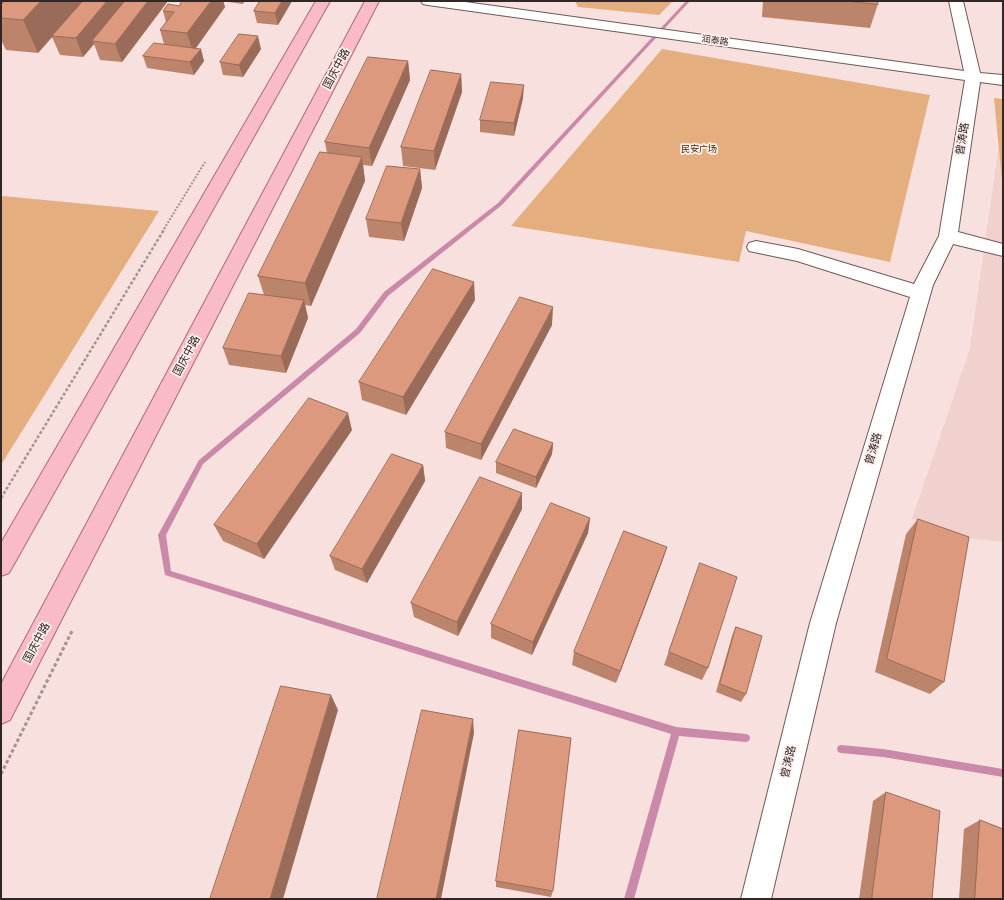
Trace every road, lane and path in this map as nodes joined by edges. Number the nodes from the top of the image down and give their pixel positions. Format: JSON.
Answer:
{"nodes":[{"id":1,"x":323,"y":1,"type":"edge"},
{"id":2,"x":372,"y":1,"type":"edge"},
{"id":3,"x":428,"y":1,"type":"edge"},
{"id":4,"x":544,"y":1,"type":"edge"},
{"id":5,"x":956,"y":1,"type":"edge"},
{"id":6,"x":539,"y":16,"type":"junction"},
{"id":7,"x":973,"y":77,"type":"junction"},
{"id":8,"x":1003,"y":80,"type":"edge"},
{"id":9,"x":207,"y":160,"type":"dead end"},
{"id":10,"x":948,"y":236,"type":"junction"},
{"id":11,"x":756,"y":247,"type":"dead end"},
{"id":12,"x":1003,"y":250,"type":"edge"},
{"id":13,"x":921,"y":293,"type":"junction"},
{"id":14,"x":1,"y":498,"type":"edge"},
{"id":15,"x":1,"y":564,"type":"edge"},
{"id":16,"x":1,"y":711,"type":"edge"},
{"id":17,"x":756,"y":899,"type":"edge"}],
"edges":[{"from":1,"to":15,"type":"main road"},
{"from":2,"to":16,"type":"main road","name":"国庆中路"},
{"from":3,"to":6,"type":"street","name":"润泰路"},
{"from":4,"to":6,"type":"street"},
{"from":5,"to":7,"type":"street","name":"曾涛路"},
{"from":6,"to":7,"type":"street","name":"润泰路"},
{"from":7,"to":8,"type":"street","name":"润泰路"},
{"from":7,"to":10,"type":"street","name":"曾涛路"},
{"from":9,"to":14,"type":"path"},
{"from":10,"to":12,"type":"street"},
{"from":10,"to":13,"type":"street","name":"曾涛路"},
{"from":11,"to":13,"type":"street"},
{"from":13,"to":17,"type":"street","name":"曾涛路"}]}
